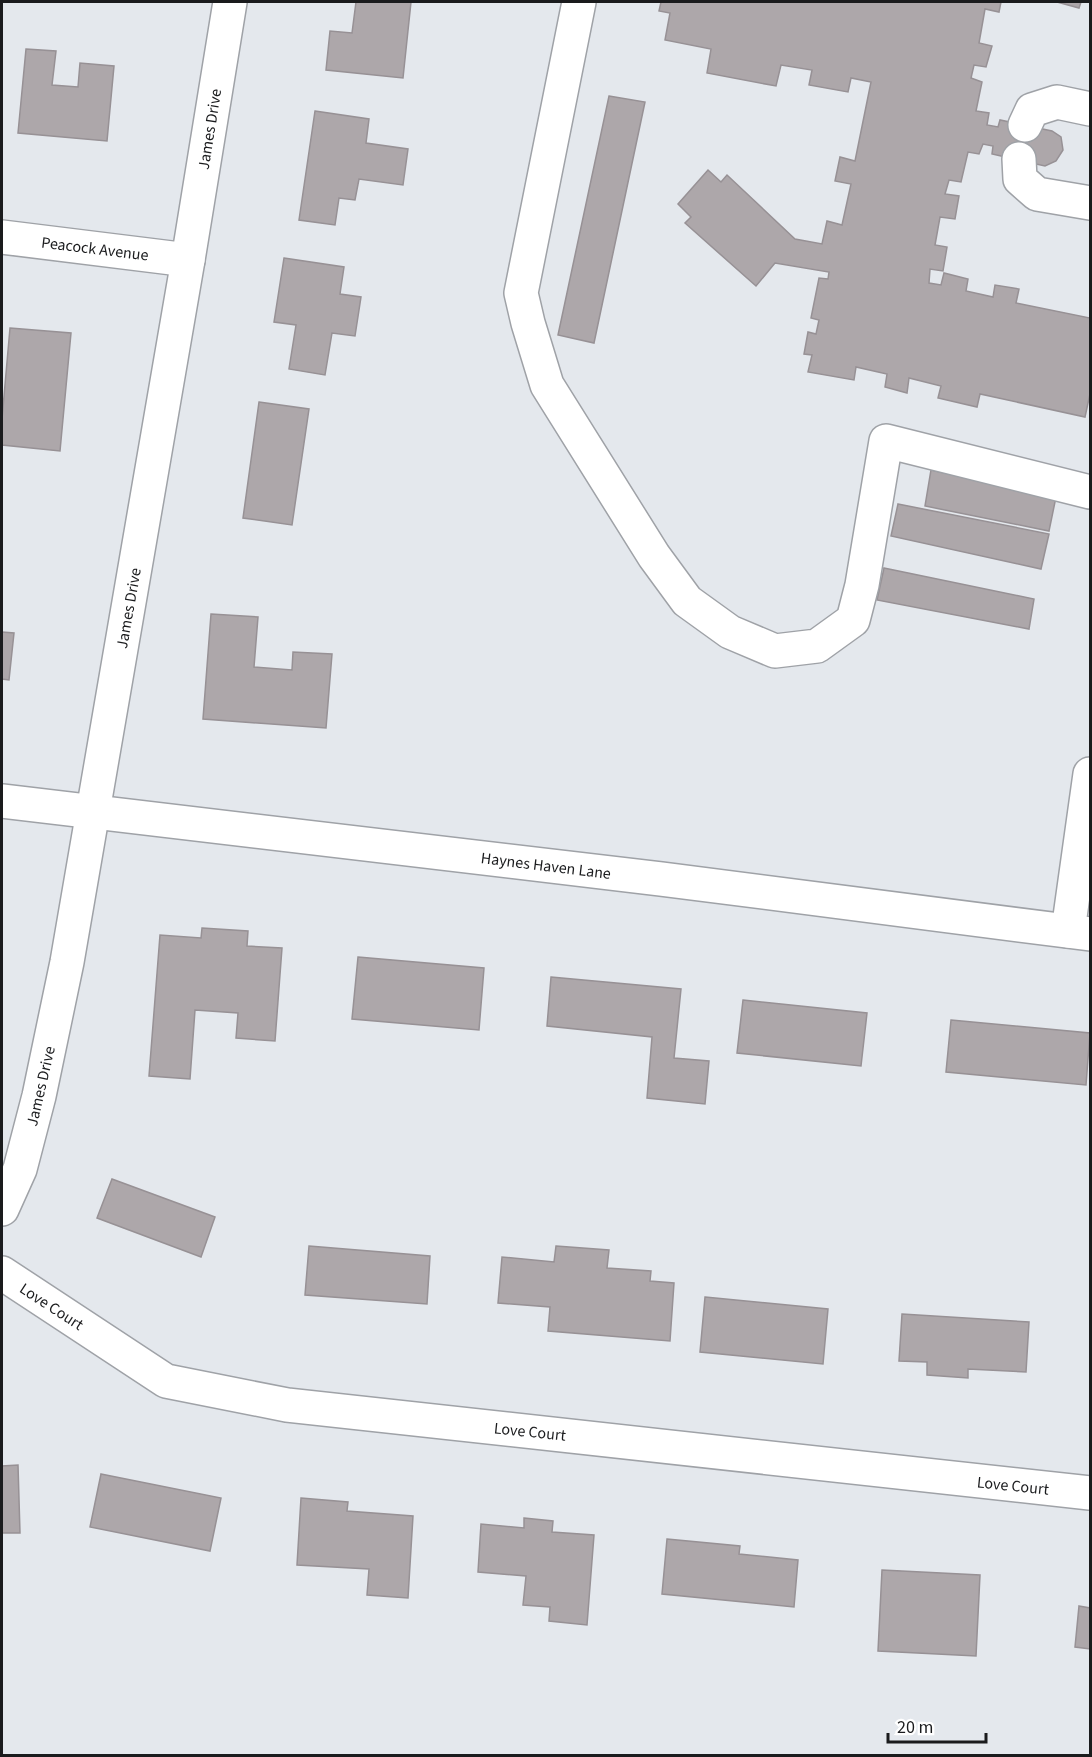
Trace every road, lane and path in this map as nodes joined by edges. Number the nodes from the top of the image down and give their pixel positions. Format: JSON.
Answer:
{"nodes":[{"id":1,"x":230,"y":2,"type":"edge"},
{"id":2,"x":579,"y":2,"type":"edge"},
{"id":3,"x":1090,"y":109,"type":"edge"},
{"id":4,"x":1025,"y":125,"type":"dead end"},
{"id":5,"x":1018,"y":159,"type":"dead end"},
{"id":6,"x":1090,"y":203,"type":"edge"},
{"id":7,"x":2,"y":237,"type":"edge"},
{"id":8,"x":188,"y":260,"type":"junction"},
{"id":9,"x":1090,"y":492,"type":"edge"},
{"id":10,"x":1090,"y":774,"type":"edge"},
{"id":11,"x":2,"y":801,"type":"edge"},
{"id":12,"x":93,"y":811,"type":"junction"},
{"id":13,"x":1079,"y":933,"type":"edge"},
{"id":14,"x":2,"y":1209,"type":"edge"},
{"id":15,"x":2,"y":1273,"type":"edge"},
{"id":16,"x":1090,"y":1493,"type":"edge"}],
"edges":[{"from":1,"to":8,"type":"street","name":"James Drive"},
{"from":2,"to":9,"type":"street"},
{"from":3,"to":4,"type":"street"},
{"from":5,"to":6,"type":"street"},
{"from":7,"to":8,"type":"street","name":"Peacock Avenue"},
{"from":8,"to":12,"type":"street","name":"James Drive"},
{"from":10,"to":13,"type":"street"},
{"from":11,"to":12,"type":"street","name":"Haynes Haven Lane"},
{"from":12,"to":13,"type":"street","name":"Haynes Haven Lane"},
{"from":12,"to":14,"type":"street","name":"James Drive"},
{"from":15,"to":16,"type":"street","name":"Love Court"}]}
